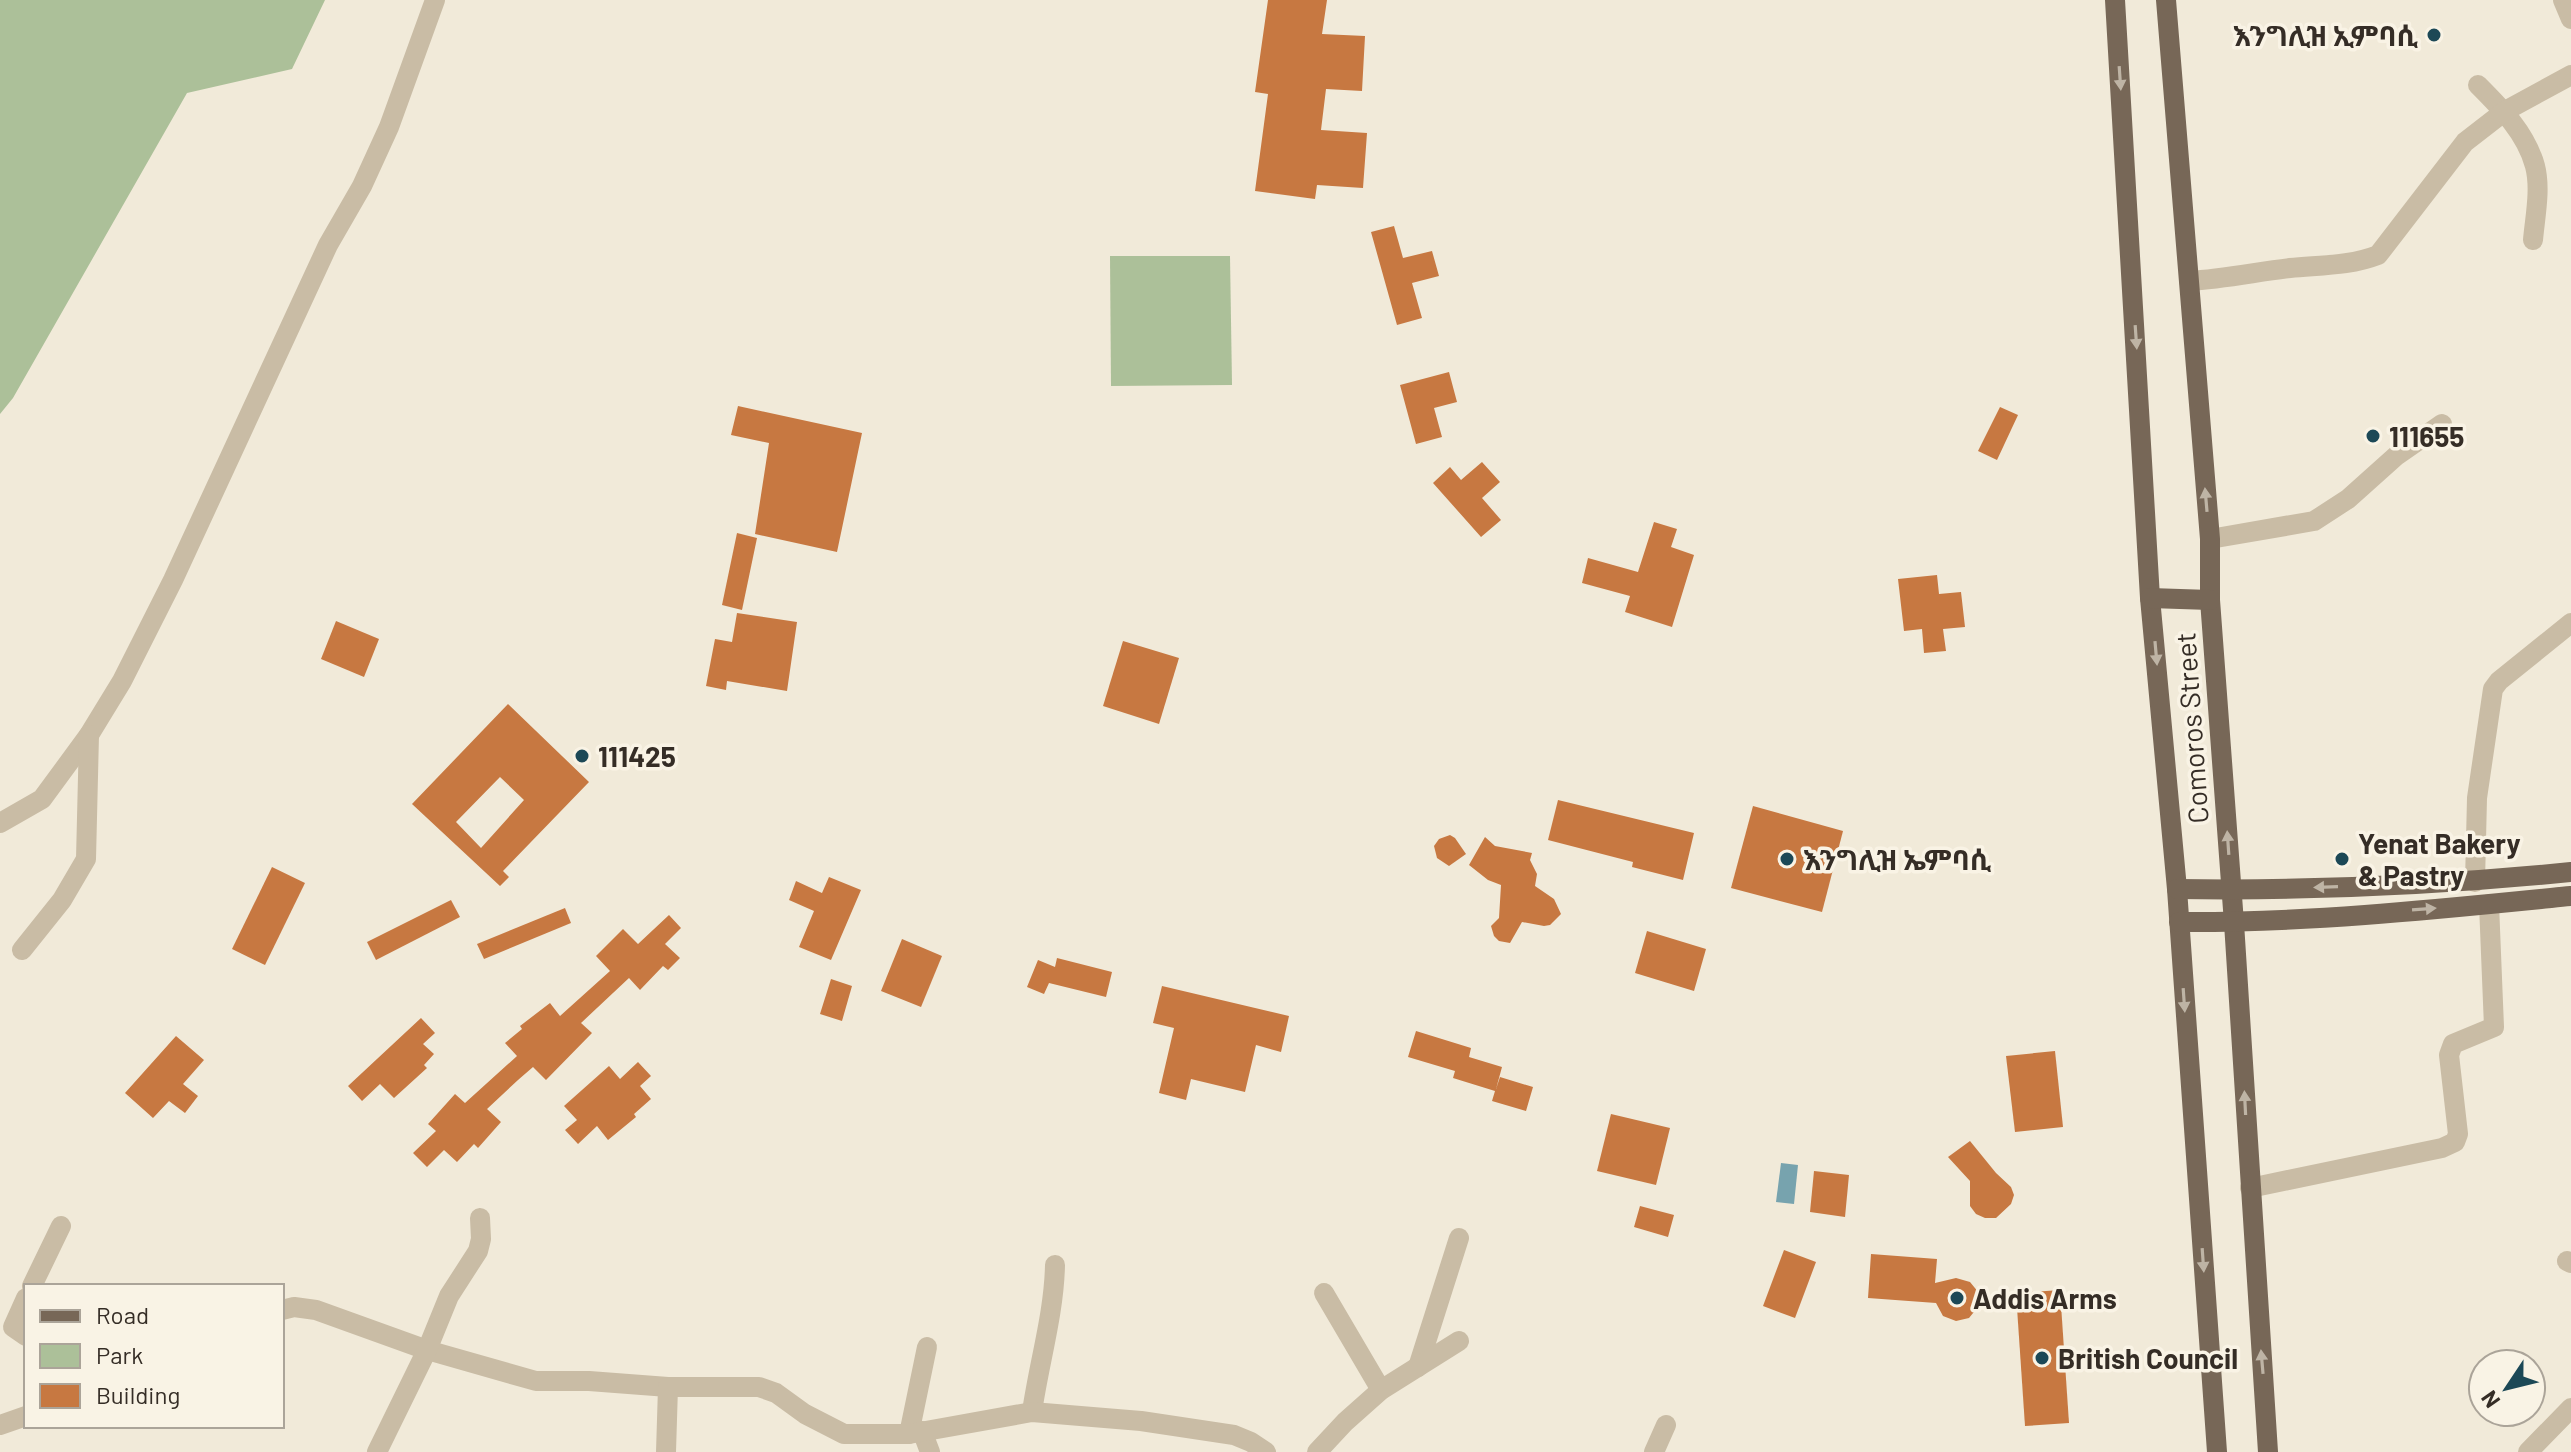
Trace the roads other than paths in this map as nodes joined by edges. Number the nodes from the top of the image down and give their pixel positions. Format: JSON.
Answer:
{"nodes":[{"id":1,"x":435,"y":0,"type":"edge"},
{"id":2,"x":2115,"y":0,"type":"edge"},
{"id":3,"x":2166,"y":0,"type":"edge"},
{"id":4,"x":2563,"y":0,"type":"edge"},
{"id":5,"x":2571,"y":19,"type":"edge"},
{"id":6,"x":2571,"y":75,"type":"edge"},
{"id":7,"x":2478,"y":85,"type":"dead end"},
{"id":8,"x":2505,"y":111,"type":"junction"},
{"id":9,"x":2533,"y":240,"type":"dead end"},
{"id":10,"x":2189,"y":281,"type":"junction"},
{"id":11,"x":2442,"y":424,"type":"dead end"},
{"id":12,"x":2210,"y":539,"type":"junction"},
{"id":13,"x":2150,"y":598,"type":"junction"},
{"id":14,"x":2210,"y":600,"type":"junction"},
{"id":15,"x":2571,"y":623,"type":"edge"},
{"id":16,"x":89,"y":735,"type":"junction"},
{"id":17,"x":0,"y":823,"type":"edge"},
{"id":18,"x":2571,"y":872,"type":"edge"},
{"id":19,"x":2475,"y":882,"type":"junction"},
{"id":20,"x":2177,"y":889,"type":"junction"},
{"id":21,"x":2232,"y":890,"type":"junction"},
{"id":22,"x":2571,"y":896,"type":"edge"},
{"id":23,"x":2489,"y":904,"type":"junction"},
{"id":24,"x":2179,"y":922,"type":"junction"},
{"id":25,"x":2234,"y":923,"type":"junction"},
{"id":26,"x":22,"y":950,"type":"dead end"},
{"id":27,"x":2250,"y":1188,"type":"junction"},
{"id":28,"x":480,"y":1218,"type":"dead end"},
{"id":29,"x":61,"y":1226,"type":"dead end"},
{"id":30,"x":1459,"y":1238,"type":"dead end"},
{"id":31,"x":1055,"y":1265,"type":"dead end"},
{"id":32,"x":33,"y":1284,"type":"edge"},
{"id":33,"x":1324,"y":1293,"type":"dead end"},
{"id":34,"x":24,"y":1302,"type":"edge"},
{"id":35,"x":284,"y":1310,"type":"edge"},
{"id":36,"x":24,"y":1335,"type":"edge"},
{"id":37,"x":1459,"y":1341,"type":"dead end"},
{"id":38,"x":927,"y":1347,"type":"dead end"},
{"id":39,"x":427,"y":1350,"type":"junction"},
{"id":40,"x":1418,"y":1367,"type":"junction"},
{"id":41,"x":668,"y":1387,"type":"junction"},
{"id":42,"x":1381,"y":1390,"type":"junction"},
{"id":43,"x":2571,"y":1408,"type":"edge"},
{"id":44,"x":1032,"y":1412,"type":"junction"},
{"id":45,"x":24,"y":1417,"type":"edge"},
{"id":46,"x":0,"y":1425,"type":"edge"},
{"id":47,"x":1666,"y":1425,"type":"dead end"},
{"id":48,"x":915,"y":1432,"type":"junction"},
{"id":49,"x":2269,"y":1448,"type":"edge"},
{"id":50,"x":377,"y":1452,"type":"edge"},
{"id":51,"x":666,"y":1452,"type":"edge"},
{"id":52,"x":930,"y":1452,"type":"edge"},
{"id":53,"x":1266,"y":1452,"type":"edge"},
{"id":54,"x":1317,"y":1452,"type":"edge"},
{"id":55,"x":1654,"y":1452,"type":"edge"},
{"id":56,"x":2217,"y":1452,"type":"edge"},
{"id":57,"x":2528,"y":1452,"type":"edge"}],
"edges":[{"from":1,"to":16,"type":"street"},
{"from":2,"to":13,"type":"main road","name":"Comoros Street","one_way":true},
{"from":3,"to":10,"type":"main road","name":"Comoros Street"},
{"from":4,"to":5,"type":"street"},
{"from":6,"to":8,"type":"street"},
{"from":7,"to":8,"type":"street"},
{"from":8,"to":9,"type":"street"},
{"from":8,"to":10,"type":"street"},
{"from":12,"to":10,"type":"main road","name":"Comoros Street","one_way":true},
{"from":11,"to":12,"type":"street"},
{"from":12,"to":14,"type":"main road","name":"Comoros Street"},
{"from":13,"to":14,"type":"main road"},
{"from":13,"to":20,"type":"main road","name":"Comoros Street","one_way":true},
{"from":21,"to":14,"type":"main road","name":"Comoros Street","one_way":true},
{"from":15,"to":19,"type":"street"},
{"from":16,"to":17,"type":"street"},
{"from":16,"to":26,"type":"street"},
{"from":18,"to":19,"type":"main road"},
{"from":19,"to":21,"type":"main road","one_way":true},
{"from":20,"to":21,"type":"main road"},
{"from":20,"to":24,"type":"main road","name":"Comoros Street"},
{"from":21,"to":25,"type":"main road","name":"Comoros Street"},
{"from":22,"to":23,"type":"main road"},
{"from":25,"to":23,"type":"main road","one_way":true},
{"from":23,"to":27,"type":"street"},
{"from":24,"to":25,"type":"main road"},
{"from":24,"to":56,"type":"main road","name":"Comoros Street","one_way":true},
{"from":27,"to":25,"type":"main road","name":"Comoros Street","one_way":true},
{"from":49,"to":27,"type":"main road","name":"Comoros Street","one_way":true},
{"from":28,"to":39,"type":"street"},
{"from":29,"to":32,"type":"street"},
{"from":30,"to":40,"type":"street"},
{"from":31,"to":44,"type":"street"},
{"from":33,"to":42,"type":"street"},
{"from":34,"to":36,"type":"street"},
{"from":35,"to":39,"type":"street"},
{"from":37,"to":40,"type":"street"},
{"from":38,"to":48,"type":"street"},
{"from":39,"to":41,"type":"street"},
{"from":39,"to":50,"type":"street"},
{"from":40,"to":42,"type":"street"},
{"from":41,"to":48,"type":"street"},
{"from":41,"to":51,"type":"street"},
{"from":42,"to":54,"type":"street"},
{"from":43,"to":57,"type":"street"},
{"from":44,"to":48,"type":"street"},
{"from":44,"to":53,"type":"street"},
{"from":45,"to":46,"type":"street"},
{"from":47,"to":55,"type":"street"},
{"from":48,"to":52,"type":"street"}]}
